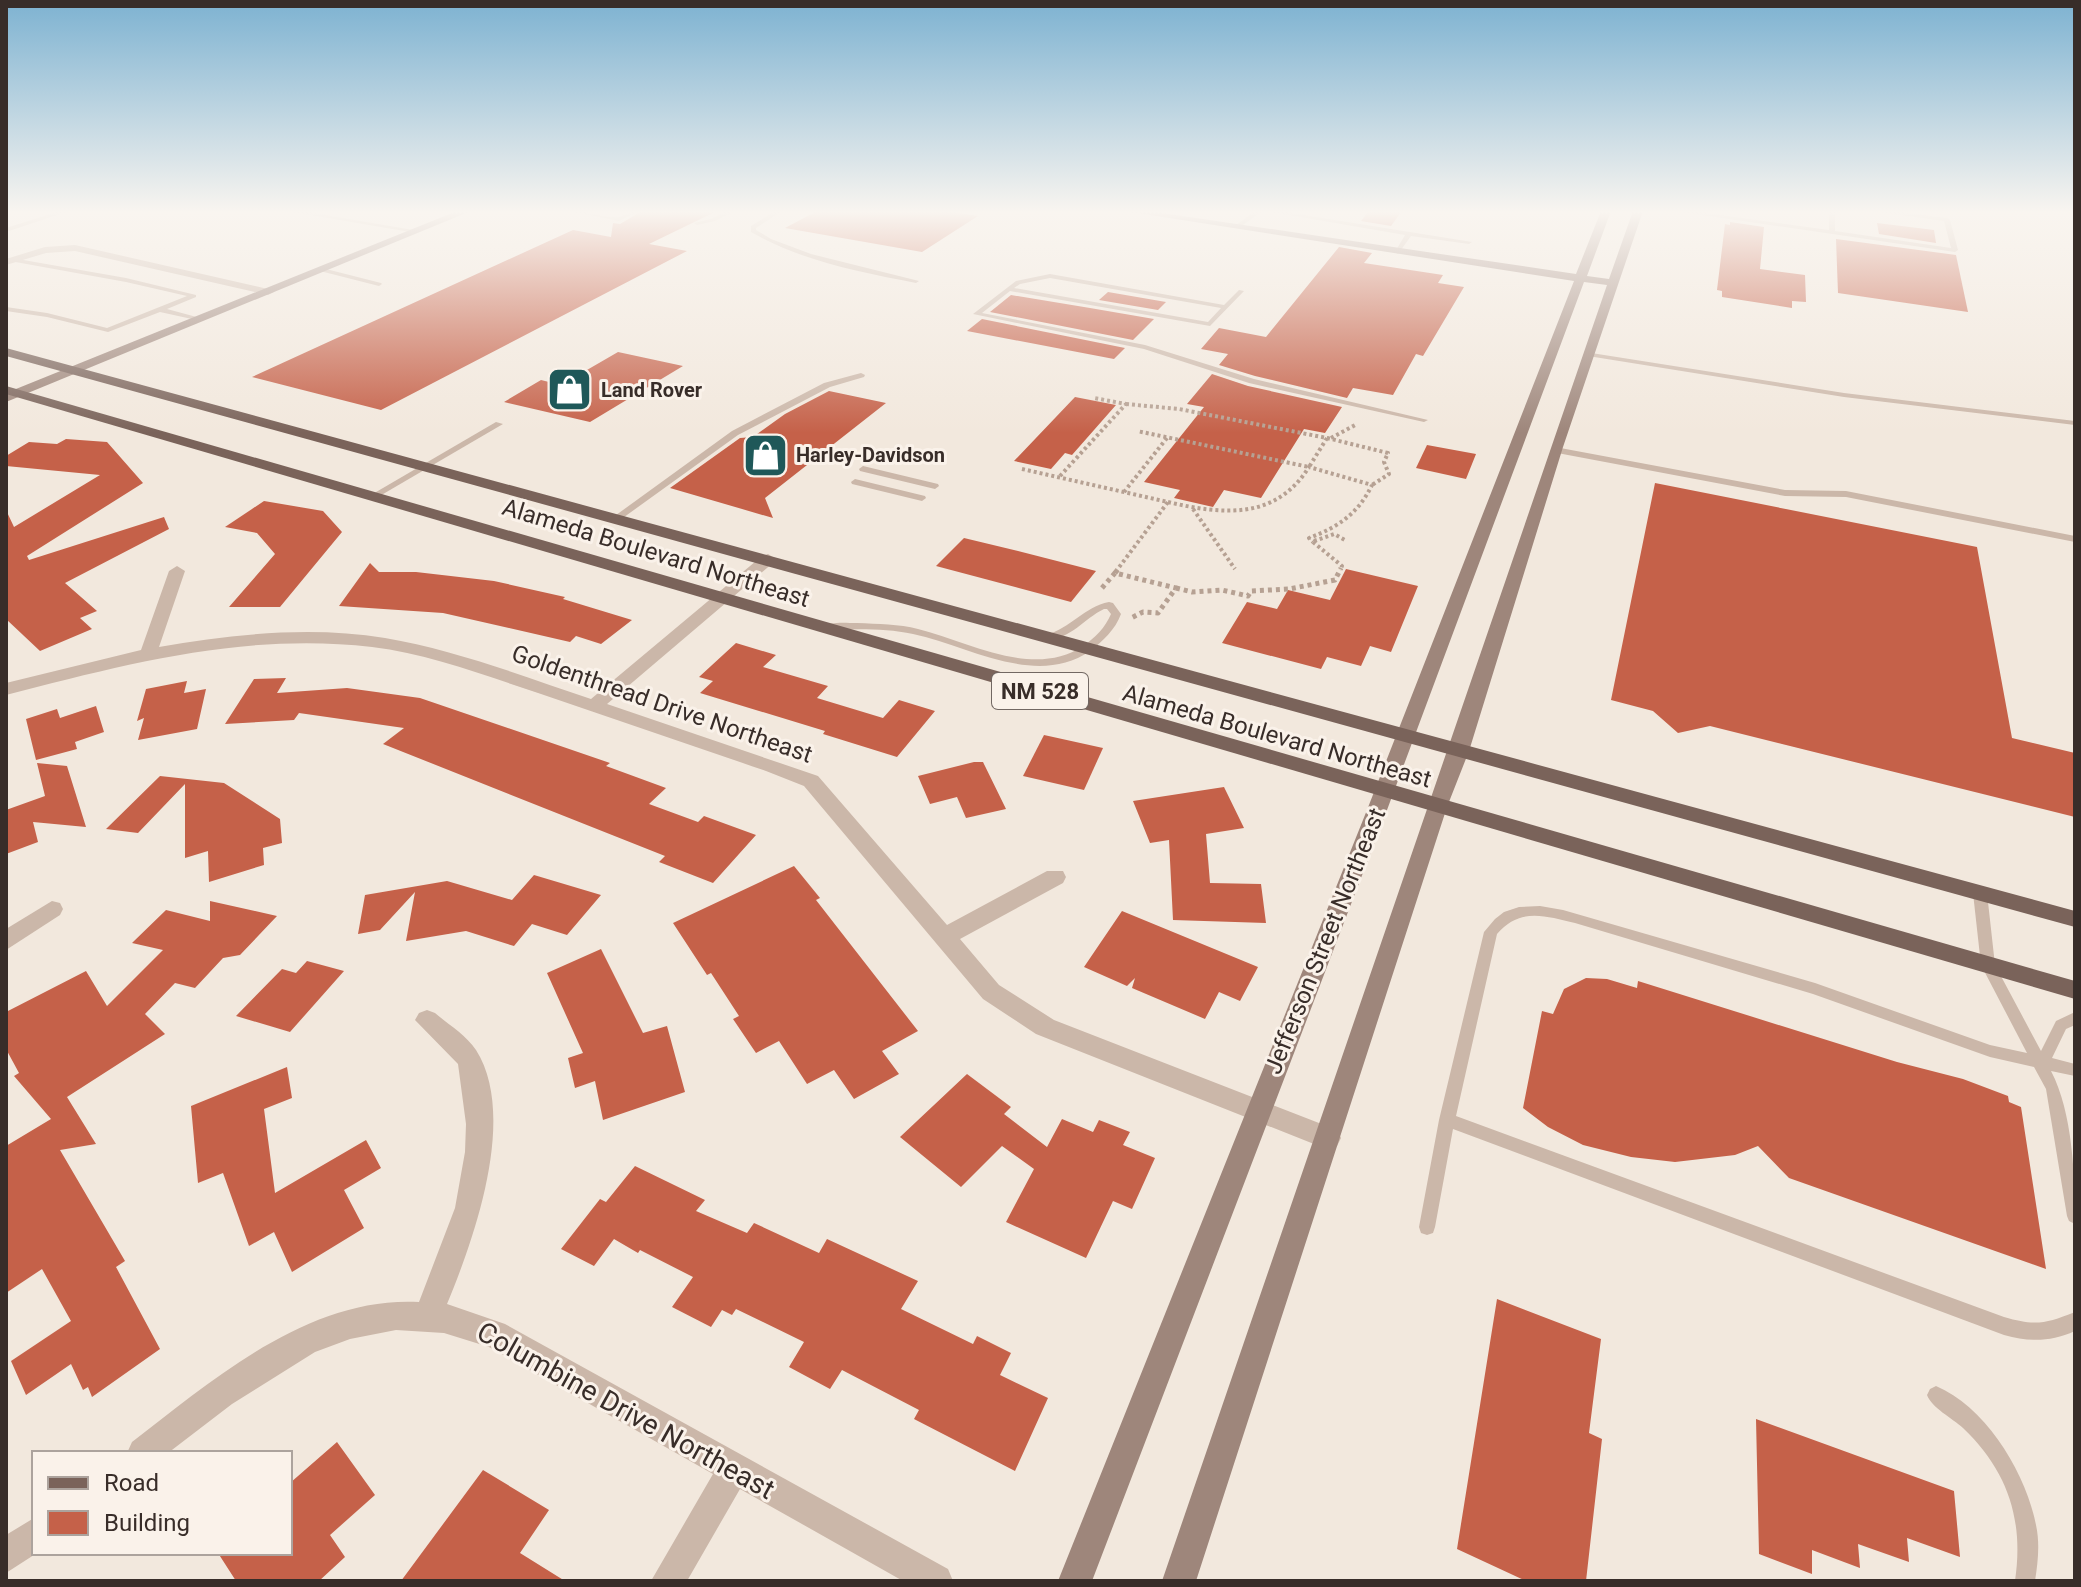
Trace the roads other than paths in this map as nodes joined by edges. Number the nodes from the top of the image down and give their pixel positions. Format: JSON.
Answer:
{"nodes":[{"id":1,"x":148,"y":285,"type":"edge"},
{"id":2,"x":238,"y":285,"type":"edge"},
{"id":3,"x":285,"y":285,"type":"edge"},
{"id":4,"x":1014,"y":285,"type":"edge"},
{"id":5,"x":1101,"y":285,"type":"edge"},
{"id":6,"x":1577,"y":285,"type":"edge"},
{"id":7,"x":1611,"y":285,"type":"edge"},
{"id":8,"x":1009,"y":289,"type":"junction"},
{"id":9,"x":1241,"y":291,"type":"dead end"},
{"id":10,"x":268,"y":292,"type":"junction"},
{"id":11,"x":1226,"y":307,"type":"junction"},
{"id":12,"x":6,"y":309,"type":"edge"},
{"id":13,"x":160,"y":310,"type":"junction"},
{"id":14,"x":201,"y":319,"type":"junction"},
{"id":15,"x":6,"y":352,"type":"edge"},
{"id":16,"x":1588,"y":354,"type":"junction"},
{"id":17,"x":78,"y":370,"type":"junction"},
{"id":18,"x":861,"y":375,"type":"dead end"},
{"id":19,"x":10,"y":394,"type":"edge"},
{"id":20,"x":1424,"y":420,"type":"dead end"},
{"id":21,"x":2075,"y":423,"type":"edge"},
{"id":22,"x":499,"y":424,"type":"dead end"},
{"id":23,"x":1555,"y":450,"type":"junction"},
{"id":24,"x":425,"y":466,"type":"junction"},
{"id":25,"x":863,"y":469,"type":"dead end"},
{"id":26,"x":855,"y":482,"type":"dead end"},
{"id":27,"x":935,"y":486,"type":"dead end"},
{"id":28,"x":375,"y":495,"type":"junction"},
{"id":29,"x":922,"y":498,"type":"dead end"},
{"id":30,"x":617,"y":518,"type":"junction"},
{"id":31,"x":2075,"y":539,"type":"edge"},
{"id":32,"x":768,"y":559,"type":"junction"},
{"id":33,"x":177,"y":571,"type":"dead end"},
{"id":34,"x":721,"y":596,"type":"junction"},
{"id":35,"x":820,"y":627,"type":"junction"},
{"id":36,"x":1050,"y":637,"type":"junction"},
{"id":37,"x":1089,"y":648,"type":"junction"},
{"id":38,"x":148,"y":655,"type":"junction"},
{"id":39,"x":6,"y":689,"type":"edge"},
{"id":40,"x":593,"y":706,"type":"junction"},
{"id":41,"x":1405,"y":737,"type":"junction"},
{"id":42,"x":1459,"y":751,"type":"junction"},
{"id":43,"x":1384,"y":792,"type":"junction"},
{"id":44,"x":1437,"y":807,"type":"junction"},
{"id":45,"x":1055,"y":877,"type":"dead end"},
{"id":46,"x":1980,"y":893,"type":"junction"},
{"id":47,"x":52,"y":909,"type":"dead end"},
{"id":48,"x":2075,"y":919,"type":"edge"},
{"id":49,"x":945,"y":937,"type":"junction"},
{"id":50,"x":6,"y":941,"type":"edge"},
{"id":51,"x":1988,"y":965,"type":"junction"},
{"id":52,"x":2075,"y":990,"type":"edge"},
{"id":53,"x":2075,"y":1018,"type":"edge"},
{"id":54,"x":427,"y":1020,"type":"dead end"},
{"id":55,"x":2041,"y":1065,"type":"junction"},
{"id":56,"x":2075,"y":1070,"type":"edge"},
{"id":57,"x":1257,"y":1111,"type":"junction"},
{"id":58,"x":1447,"y":1120,"type":"junction"},
{"id":59,"x":1328,"y":1138,"type":"junction"},
{"id":60,"x":2075,"y":1216,"type":"edge"},
{"id":61,"x":1427,"y":1227,"type":"dead end"},
{"id":62,"x":428,"y":1315,"type":"junction"},
{"id":63,"x":2075,"y":1321,"type":"edge"},
{"id":64,"x":1936,"y":1395,"type":"dead end"},
{"id":65,"x":146,"y":1451,"type":"edge"},
{"id":66,"x":735,"y":1468,"type":"junction"},
{"id":67,"x":32,"y":1536,"type":"edge"},
{"id":68,"x":6,"y":1556,"type":"edge"},
{"id":69,"x":668,"y":1581,"type":"edge"},
{"id":70,"x":936,"y":1581,"type":"edge"},
{"id":71,"x":1075,"y":1581,"type":"edge"},
{"id":72,"x":1179,"y":1581,"type":"edge"},
{"id":73,"x":2025,"y":1581,"type":"edge"}],
"edges":[{"from":1,"to":13,"type":"lane"},
{"from":2,"to":10,"type":"street"},
{"from":3,"to":10,"type":"main road"},
{"from":4,"to":8,"type":"lane"},
{"from":5,"to":11,"type":"lane"},
{"from":6,"to":41,"type":"main road","name":"Jefferson Street Northeast"},
{"from":7,"to":16,"type":"main road"},
{"from":8,"to":11,"type":"lane"},
{"from":8,"to":20,"type":"lane"},
{"from":9,"to":11,"type":"lane"},
{"from":10,"to":14,"type":"main road"},
{"from":12,"to":13,"type":"lane"},
{"from":13,"to":14,"type":"lane"},
{"from":14,"to":17,"type":"main road"},
{"from":15,"to":17,"type":"main road","name":"Alameda Boulevard Northeast","number":"NM 528"},
{"from":16,"to":21,"type":"lane"},
{"from":16,"to":23,"type":"main road"},
{"from":17,"to":19,"type":"main road"},
{"from":17,"to":24,"type":"main road","name":"Alameda Boulevard Northeast","number":"NM 528"},
{"from":18,"to":30,"type":"lane"},
{"from":19,"to":28,"type":"main road","name":"Alameda Boulevard Northeast","number":"NM 528"},
{"from":22,"to":24,"type":"lane"},
{"from":23,"to":31,"type":"lane"},
{"from":23,"to":42,"type":"main road"},
{"from":24,"to":28,"type":"lane"},
{"from":24,"to":30,"type":"main road","name":"Alameda Boulevard Northeast","number":"NM 528"},
{"from":25,"to":27,"type":"lane"},
{"from":26,"to":29,"type":"lane"},
{"from":28,"to":34,"type":"main road","name":"Alameda Boulevard Northeast","number":"NM 528"},
{"from":30,"to":32,"type":"main road","name":"Alameda Boulevard Northeast","number":"NM 528"},
{"from":32,"to":34,"type":"street"},
{"from":32,"to":36,"type":"main road","name":"Alameda Boulevard Northeast","number":"NM 528"},
{"from":33,"to":38,"type":"street"},
{"from":34,"to":35,"type":"main road","name":"Alameda Boulevard Northeast","number":"NM 528"},
{"from":34,"to":40,"type":"street"},
{"from":35,"to":37,"type":"lane"},
{"from":35,"to":43,"type":"main road","name":"Alameda Boulevard Northeast","number":"NM 528"},
{"from":36,"to":37,"type":"main road","name":"Alameda Boulevard Northeast","number":"NM 528"},
{"from":36,"to":37,"type":"lane"},
{"from":37,"to":41,"type":"main road","name":"Alameda Boulevard Northeast","number":"NM 528"},
{"from":38,"to":39,"type":"street","name":"Goldenthread Drive Northeast"},
{"from":38,"to":40,"type":"street","name":"Goldenthread Drive Northeast"},
{"from":40,"to":49,"type":"street","name":"Goldenthread Drive Northeast"},
{"from":41,"to":42,"type":"main road","name":"Alameda Boulevard Northeast","number":"NM 528"},
{"from":41,"to":43,"type":"main road","name":"Jefferson Street Northeast"},
{"from":42,"to":44,"type":"main road"},
{"from":42,"to":46,"type":"main road","name":"Alameda Boulevard Northeast","number":"NM 528"},
{"from":43,"to":44,"type":"main road","name":"Alameda Boulevard Northeast","number":"NM 528"},
{"from":43,"to":57,"type":"main road","name":"Jefferson Street Northeast"},
{"from":44,"to":51,"type":"main road","name":"Alameda Boulevard Northeast","number":"NM 528"},
{"from":44,"to":59,"type":"main road"},
{"from":45,"to":49,"type":"street"},
{"from":46,"to":48,"type":"main road","name":"Alameda Boulevard Northeast","number":"NM 528"},
{"from":46,"to":51,"type":"lane"},
{"from":47,"to":50,"type":"street"},
{"from":49,"to":57,"type":"street","name":"Goldenthread Drive Northeast"},
{"from":51,"to":52,"type":"main road","name":"Alameda Boulevard Northeast","number":"NM 528"},
{"from":51,"to":55,"type":"lane"},
{"from":53,"to":55,"type":"lane"},
{"from":54,"to":62,"type":"street"},
{"from":55,"to":56,"type":"lane"},
{"from":55,"to":58,"type":"lane"},
{"from":55,"to":60,"type":"lane"},
{"from":57,"to":59,"type":"street","name":"Goldenthread Drive Northeast"},
{"from":57,"to":71,"type":"main road","name":"Jefferson Street Northeast"},
{"from":58,"to":61,"type":"lane"},
{"from":58,"to":63,"type":"lane"},
{"from":59,"to":72,"type":"main road"},
{"from":62,"to":65,"type":"street","name":"Columbine Drive Northeast"},
{"from":62,"to":66,"type":"street","name":"Columbine Drive Northeast"},
{"from":64,"to":73,"type":"lane"},
{"from":66,"to":69,"type":"street"},
{"from":66,"to":70,"type":"street","name":"Columbine Drive Northeast"},
{"from":67,"to":68,"type":"street"}]}
